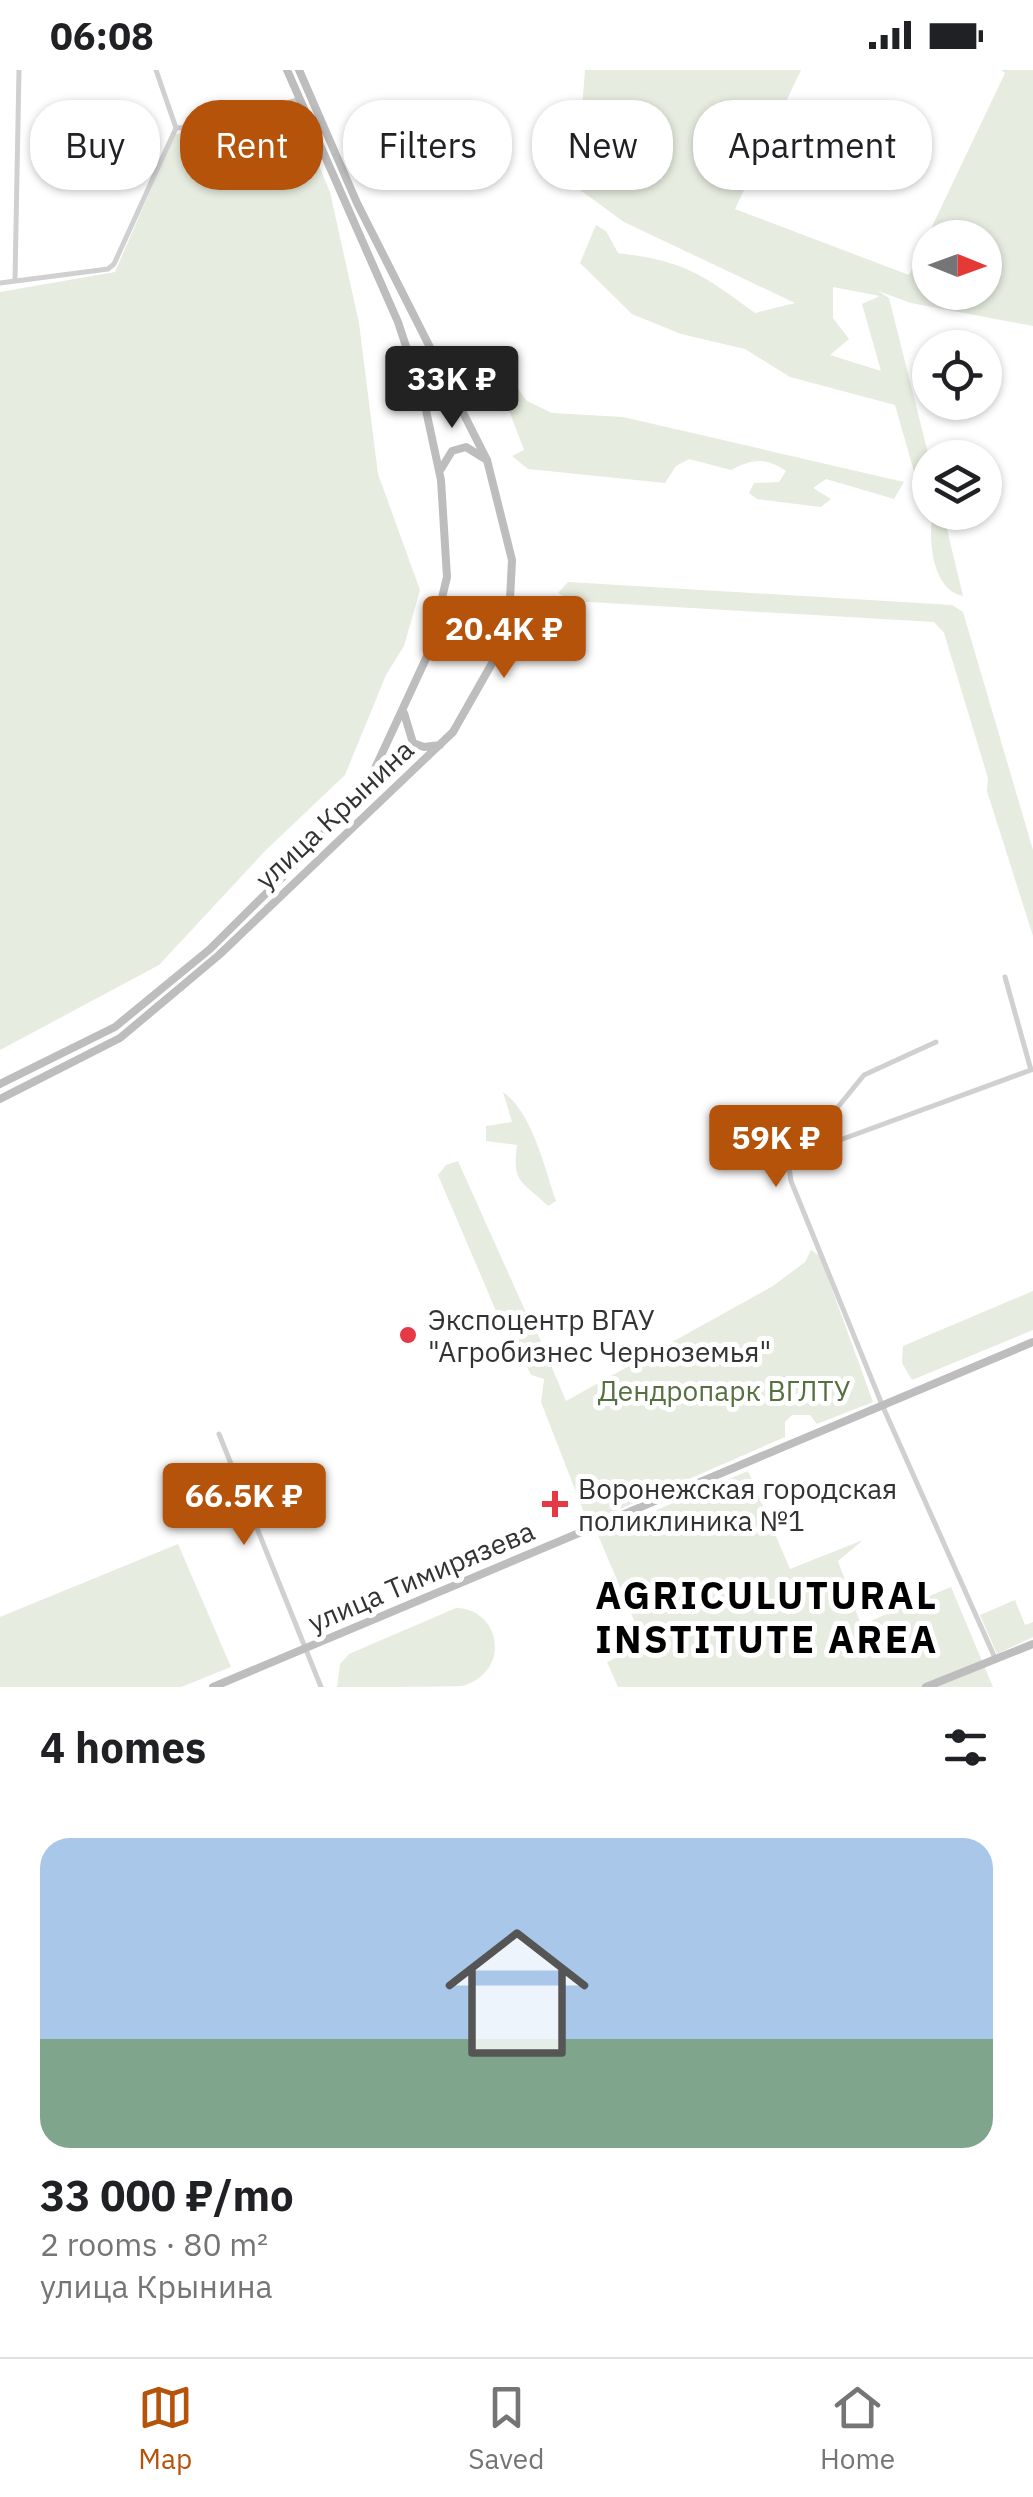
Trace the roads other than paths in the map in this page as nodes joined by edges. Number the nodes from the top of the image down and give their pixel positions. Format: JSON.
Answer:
{"nodes":[{"id":1,"x":18,"y":70,"type":"edge"},
{"id":2,"x":156,"y":70,"type":"edge"},
{"id":3,"x":287,"y":70,"type":"edge"},
{"id":4,"x":299,"y":70,"type":"edge"},
{"id":5,"x":299,"y":99,"type":"junction"},
{"id":6,"x":176,"y":128,"type":"junction"},
{"id":7,"x":15,"y":280,"type":"junction"},
{"id":8,"x":0,"y":283,"type":"edge"},
{"id":9,"x":487,"y":460,"type":"junction"},
{"id":10,"x":440,"y":473,"type":"junction"},
{"id":11,"x":404,"y":713,"type":"junction"},
{"id":12,"x":440,"y":745,"type":"junction"},
{"id":13,"x":1004,"y":977,"type":"dead end"},
{"id":14,"x":936,"y":1042,"type":"dead end"},
{"id":15,"x":0,"y":1084,"type":"edge"},
{"id":16,"x":0,"y":1099,"type":"edge"},
{"id":17,"x":822,"y":1122,"type":"junction"},
{"id":18,"x":1033,"y":1342,"type":"edge"},
{"id":19,"x":883,"y":1407,"type":"junction"},
{"id":20,"x":219,"y":1434,"type":"dead end"},
{"id":21,"x":1033,"y":1644,"type":"edge"},
{"id":22,"x":304,"y":1648,"type":"junction"},
{"id":23,"x":996,"y":1660,"type":"junction"},
{"id":24,"x":213,"y":1687,"type":"edge"},
{"id":25,"x":320,"y":1687,"type":"edge"},
{"id":26,"x":926,"y":1687,"type":"edge"}],
"edges":[{"from":1,"to":7,"type":"street"},
{"from":2,"to":6,"type":"street"},
{"from":3,"to":5,"type":"main road","name":"улица Крынина"},
{"from":4,"to":9,"type":"main road","name":"улица Крынина"},
{"from":5,"to":6,"type":"street"},
{"from":5,"to":10,"type":"main road","name":"улица Крынина"},
{"from":6,"to":7,"type":"street"},
{"from":7,"to":8,"type":"street"},
{"from":9,"to":10,"type":"main road"},
{"from":9,"to":12,"type":"main road","name":"улица Крынина"},
{"from":10,"to":11,"type":"main road","name":"улица Крынина"},
{"from":11,"to":12,"type":"main road"},
{"from":11,"to":15,"type":"main road","name":"улица Крынина"},
{"from":12,"to":16,"type":"main road","name":"улица Крынина"},
{"from":13,"to":17,"type":"street"},
{"from":14,"to":17,"type":"street"},
{"from":17,"to":19,"type":"street"},
{"from":18,"to":19,"type":"main road","name":"улица Тимирязева"},
{"from":19,"to":22,"type":"main road","name":"улица Тимирязева"},
{"from":19,"to":23,"type":"street"},
{"from":20,"to":22,"type":"street"},
{"from":21,"to":23,"type":"main road"},
{"from":22,"to":24,"type":"main road","name":"улица Тимирязева"},
{"from":22,"to":25,"type":"street"},
{"from":23,"to":26,"type":"main road"}]}
